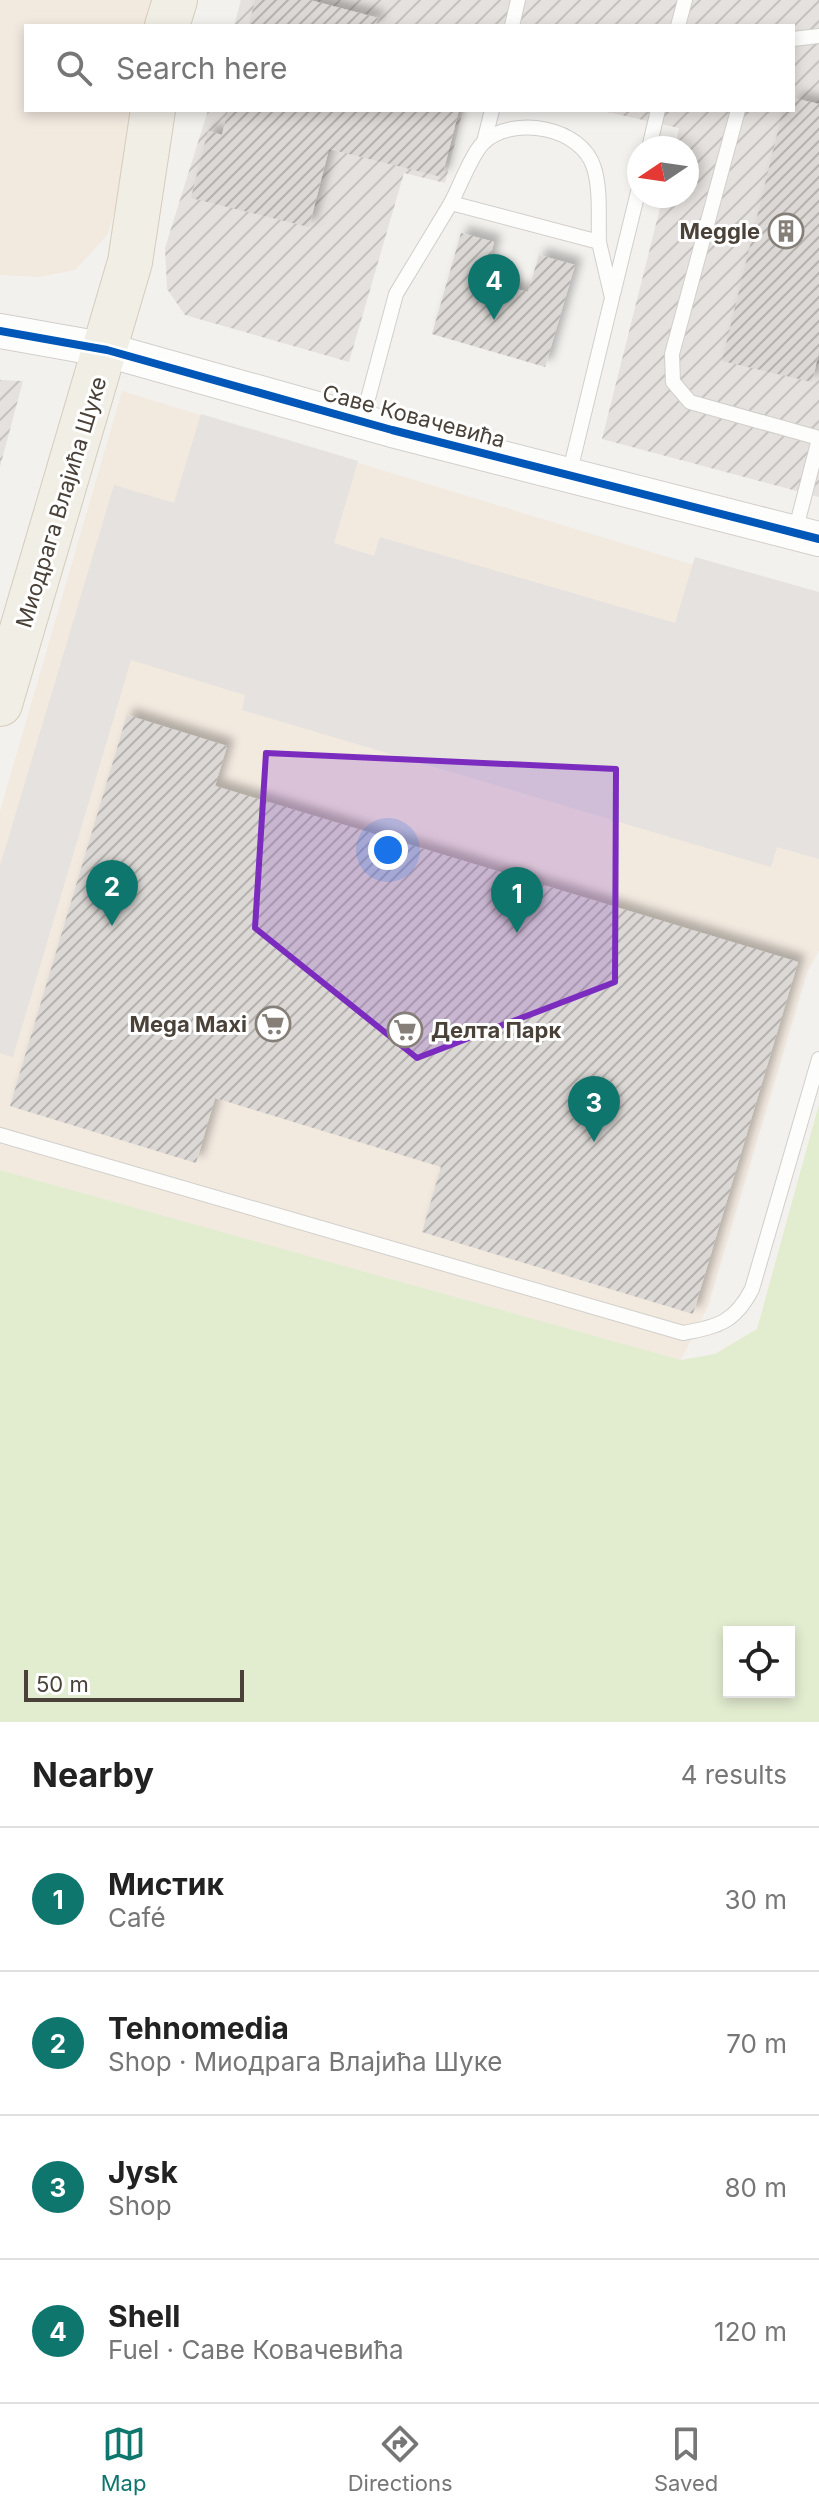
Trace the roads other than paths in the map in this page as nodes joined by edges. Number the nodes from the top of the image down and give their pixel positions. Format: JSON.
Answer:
{"nodes":[{"id":1,"x":175,"y":0,"type":"edge"},
{"id":2,"x":518,"y":0,"type":"edge"},
{"id":3,"x":685,"y":0,"type":"edge"},
{"id":4,"x":168,"y":24,"type":"edge"},
{"id":5,"x":512,"y":24,"type":"edge"},
{"id":6,"x":679,"y":24,"type":"edge"},
{"id":7,"x":819,"y":36,"type":"edge"},
{"id":8,"x":795,"y":39,"type":"edge"},
{"id":9,"x":153,"y":112,"type":"edge"},
{"id":10,"x":492,"y":112,"type":"edge"},
{"id":11,"x":658,"y":112,"type":"edge"},
{"id":12,"x":737,"y":112,"type":"edge"},
{"id":13,"x":652,"y":136,"type":"edge"},
{"id":14,"x":484,"y":142,"type":"junction"},
{"id":15,"x":451,"y":203,"type":"junction"},
{"id":16,"x":634,"y":208,"type":"edge"},
{"id":17,"x":599,"y":242,"type":"junction"},
{"id":18,"x":612,"y":298,"type":"junction"},
{"id":19,"x":0,"y":331,"type":"edge"},
{"id":20,"x":107,"y":350,"type":"junction"},
{"id":21,"x":362,"y":422,"type":"junction"},
{"id":22,"x":819,"y":438,"type":"edge"},
{"id":23,"x":569,"y":476,"type":"junction"},
{"id":24,"x":807,"y":536,"type":"edge"},
{"id":25,"x":0,"y":704,"type":"edge"},
{"id":26,"x":819,"y":1059,"type":"edge"},
{"id":27,"x":0,"y":1135,"type":"edge"}],
"edges":[{"from":1,"to":4,"type":"main road"},
{"from":2,"to":5,"type":"lane"},
{"from":3,"to":6,"type":"lane"},
{"from":7,"to":8,"type":"lane"},
{"from":9,"to":20,"type":"main road","name":"Миодрага Влајића Шуке"},
{"from":10,"to":14,"type":"lane"},
{"from":11,"to":13,"type":"lane"},
{"from":12,"to":22,"type":"lane"},
{"from":14,"to":15,"type":"lane"},
{"from":14,"to":17,"type":"lane"},
{"from":15,"to":17,"type":"lane"},
{"from":15,"to":21,"type":"lane"},
{"from":16,"to":18,"type":"lane"},
{"from":17,"to":18,"type":"lane"},
{"from":18,"to":23,"type":"lane"},
{"from":19,"to":20,"type":"street","name":"Саве Ковачевића"},
{"from":20,"to":21,"type":"street","name":"Саве Ковачевића"},
{"from":20,"to":25,"type":"main road","name":"Миодрага Влајића Шуке"},
{"from":21,"to":23,"type":"street","name":"Саве Ковачевића"},
{"from":22,"to":24,"type":"lane"},
{"from":23,"to":24,"type":"street","name":"Саве Ковачевића"},
{"from":26,"to":27,"type":"lane"}]}
